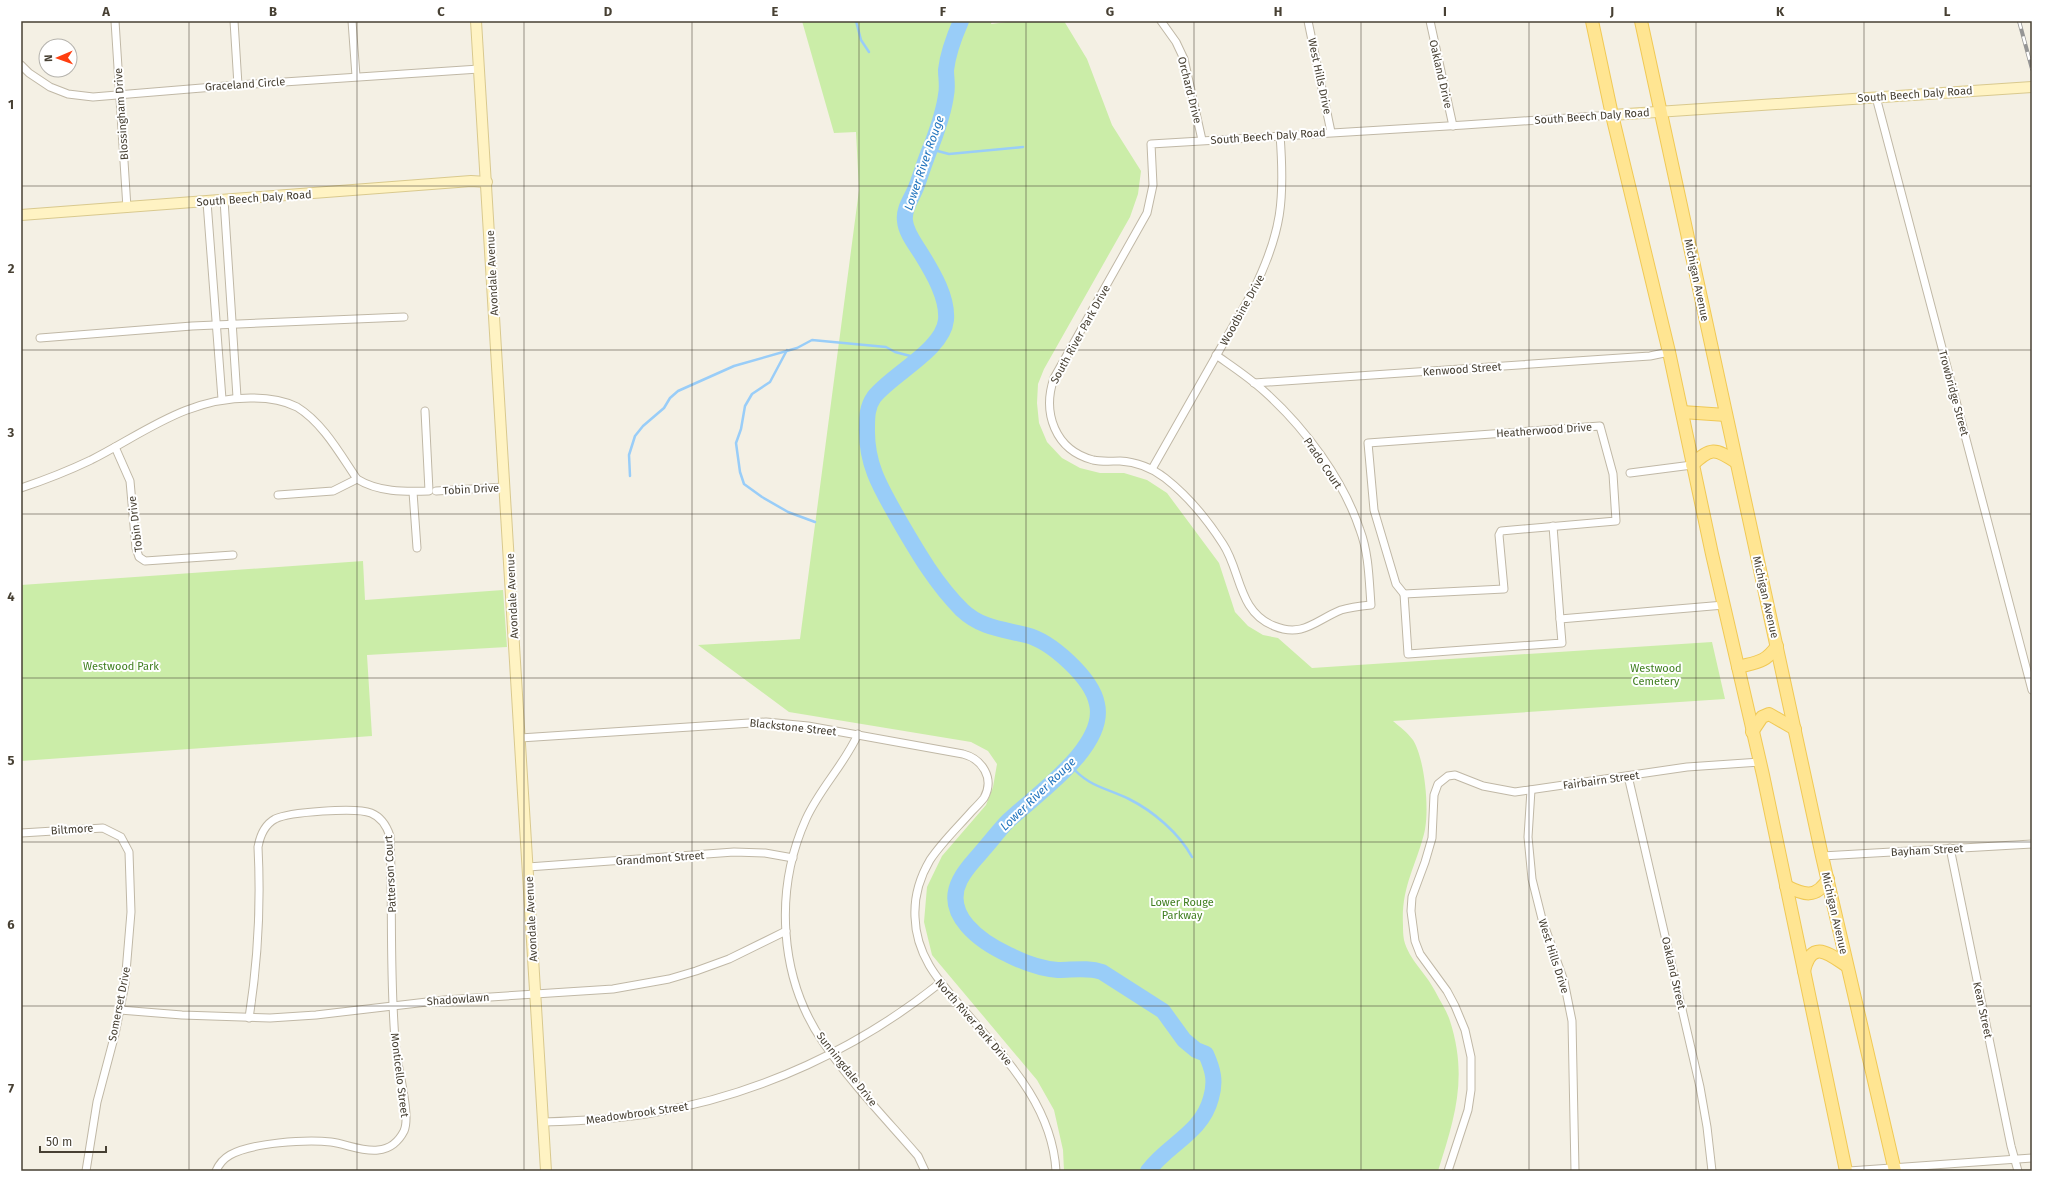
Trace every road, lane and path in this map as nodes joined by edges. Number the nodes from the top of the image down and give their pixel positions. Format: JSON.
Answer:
{"nodes":[{"id":1,"x":115,"y":21,"type":"edge"},
{"id":2,"x":234,"y":21,"type":"edge"},
{"id":3,"x":352,"y":21,"type":"edge"},
{"id":4,"x":476,"y":21,"type":"edge"},
{"id":5,"x":1162,"y":21,"type":"edge"},
{"id":6,"x":1308,"y":21,"type":"edge"},
{"id":7,"x":1430,"y":21,"type":"edge"},
{"id":8,"x":1592,"y":21,"type":"edge"},
{"id":9,"x":1641,"y":21,"type":"edge"},
{"id":10,"x":21,"y":65,"type":"edge"},
{"id":11,"x":479,"y":69,"type":"junction"},
{"id":12,"x":356,"y":76,"type":"junction"},
{"id":13,"x":238,"y":85,"type":"junction"},
{"id":14,"x":2032,"y":87,"type":"edge"},
{"id":15,"x":120,"y":95,"type":"junction"},
{"id":16,"x":1876,"y":96,"type":"junction"},
{"id":17,"x":1662,"y":111,"type":"junction"},
{"id":18,"x":1612,"y":115,"type":"junction"},
{"id":19,"x":1453,"y":126,"type":"junction"},
{"id":20,"x":1331,"y":132,"type":"junction"},
{"id":21,"x":1280,"y":135,"type":"junction"},
{"id":22,"x":1202,"y":140,"type":"junction"},
{"id":23,"x":1151,"y":144,"type":"joint"},
{"id":24,"x":487,"y":182,"type":"junction"},
{"id":25,"x":224,"y":200,"type":"junction"},
{"id":26,"x":207,"y":202,"type":"junction"},
{"id":27,"x":127,"y":208,"type":"junction"},
{"id":28,"x":21,"y":215,"type":"edge"},
{"id":29,"x":404,"y":317,"type":"dead end"},
{"id":30,"x":232,"y":324,"type":"junction"},
{"id":31,"x":217,"y":325,"type":"junction"},
{"id":32,"x":40,"y":338,"type":"dead end"},
{"id":33,"x":1669,"y":352,"type":"junction"},
{"id":34,"x":1216,"y":355,"type":"junction"},
{"id":35,"x":1254,"y":383,"type":"junction"},
{"id":36,"x":237,"y":398,"type":"junction"},
{"id":37,"x":222,"y":399,"type":"junction"},
{"id":38,"x":425,"y":411,"type":"dead end"},
{"id":39,"x":1682,"y":412,"type":"junction"},
{"id":40,"x":1726,"y":415,"type":"junction"},
{"id":41,"x":115,"y":447,"type":"junction"},
{"id":42,"x":1736,"y":462,"type":"junction"},
{"id":43,"x":1692,"y":465,"type":"junction"},
{"id":44,"x":1152,"y":469,"type":"junction"},
{"id":45,"x":1630,"y":473,"type":"dead end"},
{"id":46,"x":357,"y":479,"type":"junction"},
{"id":47,"x":505,"y":487,"type":"junction"},
{"id":48,"x":21,"y":488,"type":"edge"},
{"id":49,"x":436,"y":491,"type":"dead end"},
{"id":50,"x":413,"y":492,"type":"junction"},
{"id":51,"x":278,"y":495,"type":"dead end"},
{"id":52,"x":1553,"y":526,"type":"junction"},
{"id":53,"x":417,"y":548,"type":"dead end"},
{"id":54,"x":233,"y":555,"type":"dead end"},
{"id":55,"x":1404,"y":594,"type":"junction"},
{"id":56,"x":1724,"y":604,"type":"junction"},
{"id":57,"x":1371,"y":605,"type":"joint"},
{"id":58,"x":1560,"y":620,"type":"junction"},
{"id":59,"x":1777,"y":646,"type":"junction"},
{"id":60,"x":1738,"y":667,"type":"junction"},
{"id":61,"x":2032,"y":690,"type":"edge"},
{"id":62,"x":1795,"y":729,"type":"junction"},
{"id":63,"x":1752,"y":732,"type":"junction"},
{"id":64,"x":858,"y":734,"type":"junction"},
{"id":65,"x":520,"y":738,"type":"junction"},
{"id":66,"x":1760,"y":762,"type":"junction"},
{"id":67,"x":1628,"y":776,"type":"junction"},
{"id":68,"x":1531,"y":790,"type":"junction"},
{"id":69,"x":985,"y":794,"type":"joint"},
{"id":70,"x":21,"y":833,"type":"edge"},
{"id":71,"x":120,"y":837,"type":"joint"},
{"id":72,"x":2032,"y":844,"type":"edge"},
{"id":73,"x":1950,"y":848,"type":"junction"},
{"id":74,"x":1822,"y":856,"type":"junction"},
{"id":75,"x":793,"y":858,"type":"junction"},
{"id":76,"x":528,"y":867,"type":"junction"},
{"id":77,"x":1828,"y":879,"type":"junction"},
{"id":78,"x":1786,"y":886,"type":"junction"},
{"id":79,"x":786,"y":932,"type":"junction"},
{"id":80,"x":1848,"y":966,"type":"junction"},
{"id":81,"x":1804,"y":971,"type":"junction"},
{"id":82,"x":940,"y":983,"type":"junction"},
{"id":83,"x":535,"y":994,"type":"junction"},
{"id":84,"x":393,"y":1005,"type":"junction"},
{"id":85,"x":120,"y":1010,"type":"junction"},
{"id":86,"x":249,"y":1018,"type":"junction"},
{"id":87,"x":831,"y":1053,"type":"junction"},
{"id":88,"x":543,"y":1122,"type":"junction"},
{"id":89,"x":2032,"y":1158,"type":"edge"},
{"id":90,"x":2014,"y":1159,"type":"junction"},
{"id":91,"x":1895,"y":1169,"type":"edge"},
{"id":92,"x":86,"y":1171,"type":"edge"},
{"id":93,"x":216,"y":1171,"type":"edge"},
{"id":94,"x":546,"y":1171,"type":"edge"},
{"id":95,"x":925,"y":1171,"type":"edge"},
{"id":96,"x":1056,"y":1171,"type":"edge"},
{"id":97,"x":1448,"y":1171,"type":"edge"},
{"id":98,"x":1576,"y":1171,"type":"edge"},
{"id":99,"x":1712,"y":1171,"type":"edge"},
{"id":100,"x":1848,"y":1171,"type":"edge"},
{"id":101,"x":2018,"y":1171,"type":"edge"}],
"edges":[{"from":1,"to":15,"type":"street","name":"Blossingham Drive"},
{"from":2,"to":13,"type":"street"},
{"from":3,"to":12,"type":"street"},
{"from":4,"to":11,"type":"street","name":"Avondale Avenue"},
{"from":5,"to":22,"type":"street","name":"Orchard Drive"},
{"from":6,"to":20,"type":"street","name":"West Hills Drive"},
{"from":7,"to":19,"type":"street","name":"Oakland Drive"},
{"from":8,"to":18,"type":"main road"},
{"from":9,"to":17,"type":"main road","name":"Michigan Avenue"},
{"from":10,"to":15,"type":"street","name":"Graceland Circle"},
{"from":11,"to":12,"type":"street","name":"Graceland Circle"},
{"from":11,"to":24,"type":"street","name":"Avondale Avenue"},
{"from":12,"to":13,"type":"street","name":"Graceland Circle"},
{"from":13,"to":15,"type":"street","name":"Graceland Circle"},
{"from":14,"to":16,"type":"street","name":"South Beech Daly Road"},
{"from":15,"to":27,"type":"street","name":"Blossingham Drive"},
{"from":16,"to":17,"type":"street","name":"South Beech Daly Road"},
{"from":16,"to":61,"type":"street","name":"Trowbridge Street"},
{"from":17,"to":18,"type":"street","name":"South Beech Daly Road"},
{"from":17,"to":40,"type":"main road","name":"Michigan Avenue"},
{"from":18,"to":19,"type":"street","name":"South Beech Daly Road"},
{"from":18,"to":33,"type":"main road"},
{"from":19,"to":20,"type":"street","name":"South Beech Daly Road"},
{"from":20,"to":21,"type":"street","name":"South Beech Daly Road"},
{"from":21,"to":22,"type":"street","name":"South Beech Daly Road"},
{"from":21,"to":34,"type":"street","name":"Woodbine Drive"},
{"from":22,"to":23,"type":"street","name":"South Beech Daly Road"},
{"from":23,"to":44,"type":"street","name":"South River Park Drive"},
{"from":24,"to":25,"type":"street","name":"South Beech Daly Road"},
{"from":24,"to":47,"type":"street","name":"Avondale Avenue"},
{"from":25,"to":26,"type":"street","name":"South Beech Daly Road"},
{"from":25,"to":30,"type":"street"},
{"from":26,"to":27,"type":"street","name":"South Beech Daly Road"},
{"from":26,"to":31,"type":"street"},
{"from":27,"to":28,"type":"street","name":"South Beech Daly Road"},
{"from":29,"to":30,"type":"street"},
{"from":30,"to":31,"type":"street"},
{"from":30,"to":36,"type":"street"},
{"from":31,"to":32,"type":"street"},
{"from":31,"to":37,"type":"street"},
{"from":33,"to":35,"type":"street","name":"Kenwood Street"},
{"from":33,"to":39,"type":"main road"},
{"from":34,"to":35,"type":"street","name":"Prado Court"},
{"from":34,"to":44,"type":"street","name":"Woodbine Drive"},
{"from":35,"to":57,"type":"street","name":"Prado Court"},
{"from":36,"to":37,"type":"street","name":"Tobin Drive"},
{"from":36,"to":46,"type":"street","name":"Tobin Drive"},
{"from":37,"to":41,"type":"street","name":"Tobin Drive"},
{"from":38,"to":50,"type":"street","name":"Tobin Drive"},
{"from":39,"to":40,"type":"main road"},
{"from":39,"to":43,"type":"main road"},
{"from":40,"to":42,"type":"main road","name":"Michigan Avenue"},
{"from":41,"to":48,"type":"street","name":"Tobin Drive"},
{"from":41,"to":54,"type":"street","name":"Tobin Drive"},
{"from":42,"to":43,"type":"main road"},
{"from":42,"to":59,"type":"main road","name":"Michigan Avenue"},
{"from":43,"to":45,"type":"street"},
{"from":43,"to":56,"type":"main road"},
{"from":44,"to":57,"type":"street","name":"South River Park Drive"},
{"from":46,"to":50,"type":"street","name":"Tobin Drive"},
{"from":46,"to":51,"type":"street"},
{"from":47,"to":49,"type":"street","name":"Tobin Drive"},
{"from":47,"to":65,"type":"street","name":"Avondale Avenue"},
{"from":50,"to":53,"type":"street"},
{"from":52,"to":55,"type":"street","name":"Heatherwood Drive"},
{"from":52,"to":55,"type":"street","name":"Heatherwood Drive"},
{"from":52,"to":58,"type":"street"},
{"from":55,"to":58,"type":"street","name":"Heatherwood Drive"},
{"from":56,"to":58,"type":"street"},
{"from":56,"to":60,"type":"main road"},
{"from":59,"to":60,"type":"main road"},
{"from":59,"to":62,"type":"main road","name":"Michigan Avenue"},
{"from":60,"to":63,"type":"main road"},
{"from":62,"to":63,"type":"main road"},
{"from":62,"to":74,"type":"main road","name":"Michigan Avenue"},
{"from":63,"to":66,"type":"main road"},
{"from":64,"to":65,"type":"street","name":"Blackstone Street"},
{"from":64,"to":69,"type":"street","name":"Blackstone Street"},
{"from":64,"to":75,"type":"street","name":"Sunningdale Drive"},
{"from":65,"to":76,"type":"street","name":"Avondale Avenue"},
{"from":66,"to":67,"type":"street","name":"Fairbairn Street"},
{"from":66,"to":78,"type":"main road"},
{"from":67,"to":68,"type":"street","name":"Fairbairn Street"},
{"from":67,"to":99,"type":"street","name":"Oakland Street"},
{"from":68,"to":97,"type":"street","name":"Fairbairn Street"},
{"from":68,"to":98,"type":"street","name":"West Hills Drive"},
{"from":69,"to":82,"type":"street","name":"North River Park Drive"},
{"from":70,"to":71,"type":"street","name":"Biltmore"},
{"from":71,"to":85,"type":"street","name":"Somerset Drive"},
{"from":72,"to":73,"type":"street","name":"Bayham Street"},
{"from":73,"to":74,"type":"street","name":"Bayham Street"},
{"from":73,"to":90,"type":"street","name":"Kean Street"},
{"from":74,"to":77,"type":"main road","name":"Michigan Avenue"},
{"from":75,"to":76,"type":"street","name":"Grandmont Street"},
{"from":75,"to":79,"type":"street","name":"Sunningdale Drive"},
{"from":76,"to":83,"type":"street","name":"Avondale Avenue"},
{"from":77,"to":78,"type":"main road"},
{"from":77,"to":80,"type":"main road","name":"Michigan Avenue"},
{"from":78,"to":81,"type":"main road"},
{"from":79,"to":83,"type":"street","name":"Shadowlawn"},
{"from":79,"to":87,"type":"street","name":"Sunningdale Drive"},
{"from":80,"to":81,"type":"main road"},
{"from":80,"to":91,"type":"main road","name":"Michigan Avenue"},
{"from":81,"to":100,"type":"main road"},
{"from":82,"to":87,"type":"street","name":"Meadowbrook Street"},
{"from":82,"to":96,"type":"street","name":"North River Park Drive"},
{"from":83,"to":84,"type":"street","name":"Shadowlawn"},
{"from":83,"to":88,"type":"street","name":"Avondale Avenue"},
{"from":84,"to":86,"type":"street","name":"Shadowlawn"},
{"from":84,"to":86,"type":"street","name":"Patterson Court"},
{"from":84,"to":93,"type":"street","name":"Monticello Street"},
{"from":85,"to":86,"type":"street","name":"Shadowlawn"},
{"from":85,"to":92,"type":"street","name":"Somerset Drive"},
{"from":87,"to":88,"type":"street","name":"Meadowbrook Street"},
{"from":87,"to":95,"type":"street","name":"Sunningdale Drive"},
{"from":88,"to":94,"type":"street","name":"Avondale Avenue"},
{"from":89,"to":90,"type":"street"},
{"from":90,"to":91,"type":"street"},
{"from":90,"to":101,"type":"street","name":"Kean Street"},
{"from":91,"to":100,"type":"street"}]}
